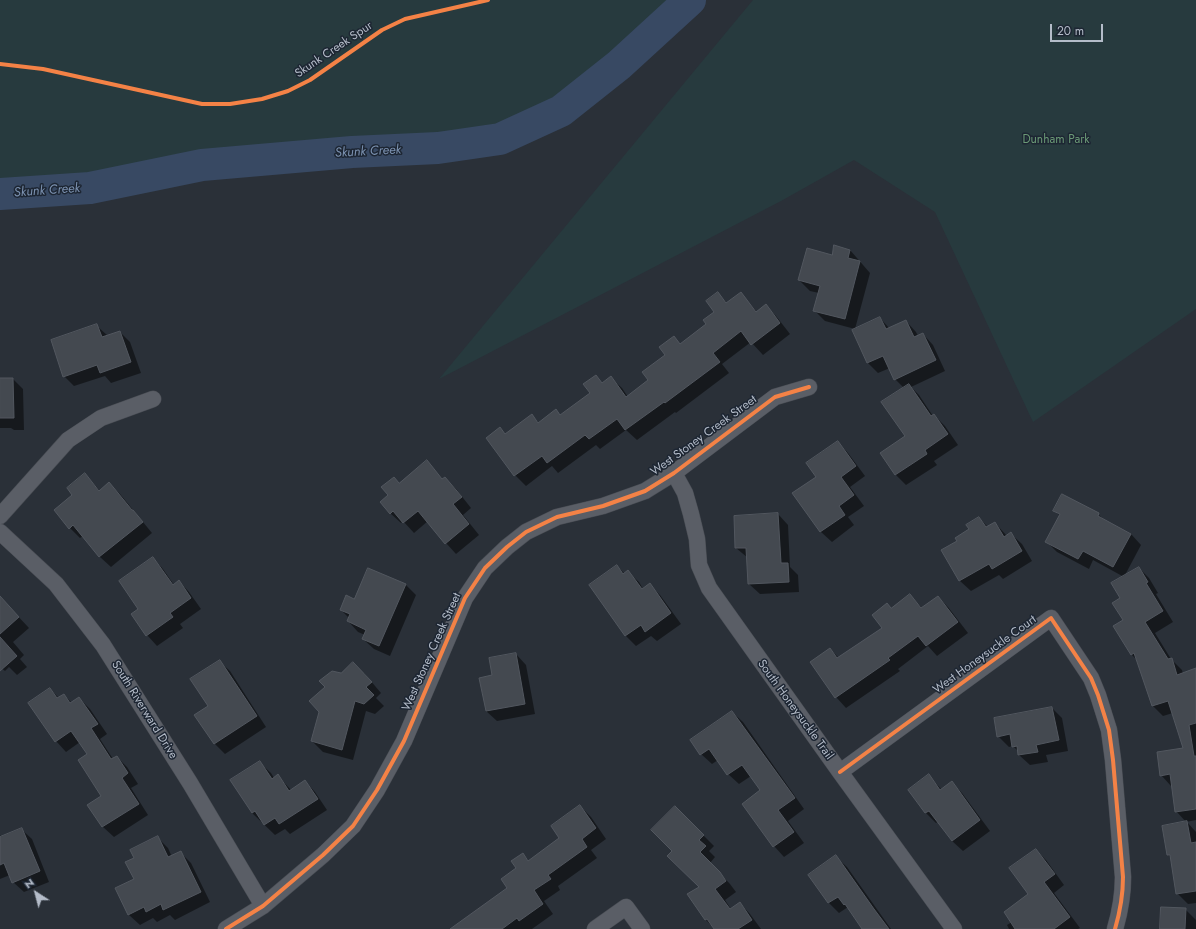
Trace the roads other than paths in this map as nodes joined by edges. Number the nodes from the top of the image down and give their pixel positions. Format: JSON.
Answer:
{"nodes":[{"id":1,"x":809,"y":387,"type":"dead end"},
{"id":2,"x":153,"y":399,"type":"dead end"},
{"id":3,"x":674,"y":473,"type":"junction"},
{"id":4,"x":0,"y":516,"type":"edge"},
{"id":5,"x":0,"y":532,"type":"edge"},
{"id":6,"x":840,"y":772,"type":"junction"},
{"id":7,"x":263,"y":906,"type":"junction"},
{"id":8,"x":226,"y":929,"type":"edge"},
{"id":9,"x":595,"y":929,"type":"edge"},
{"id":10,"x":642,"y":929,"type":"edge"},
{"id":11,"x":954,"y":929,"type":"edge"},
{"id":12,"x":1115,"y":929,"type":"edge"}],
"edges":[{"from":1,"to":3,"type":"street","name":"West Stoney Creek Street"},
{"from":2,"to":4,"type":"street"},
{"from":3,"to":6,"type":"street","name":"South Honeysuckle Trail"},
{"from":3,"to":7,"type":"street","name":"West Stoney Creek Street"},
{"from":5,"to":7,"type":"street","name":"South Riverward Drive"},
{"from":6,"to":11,"type":"street","name":"South Honeysuckle Trail"},
{"from":6,"to":12,"type":"street","name":"West Honeysuckle Court"},
{"from":7,"to":8,"type":"street","name":"West Stoney Creek Street"},
{"from":9,"to":10,"type":"street"}]}
